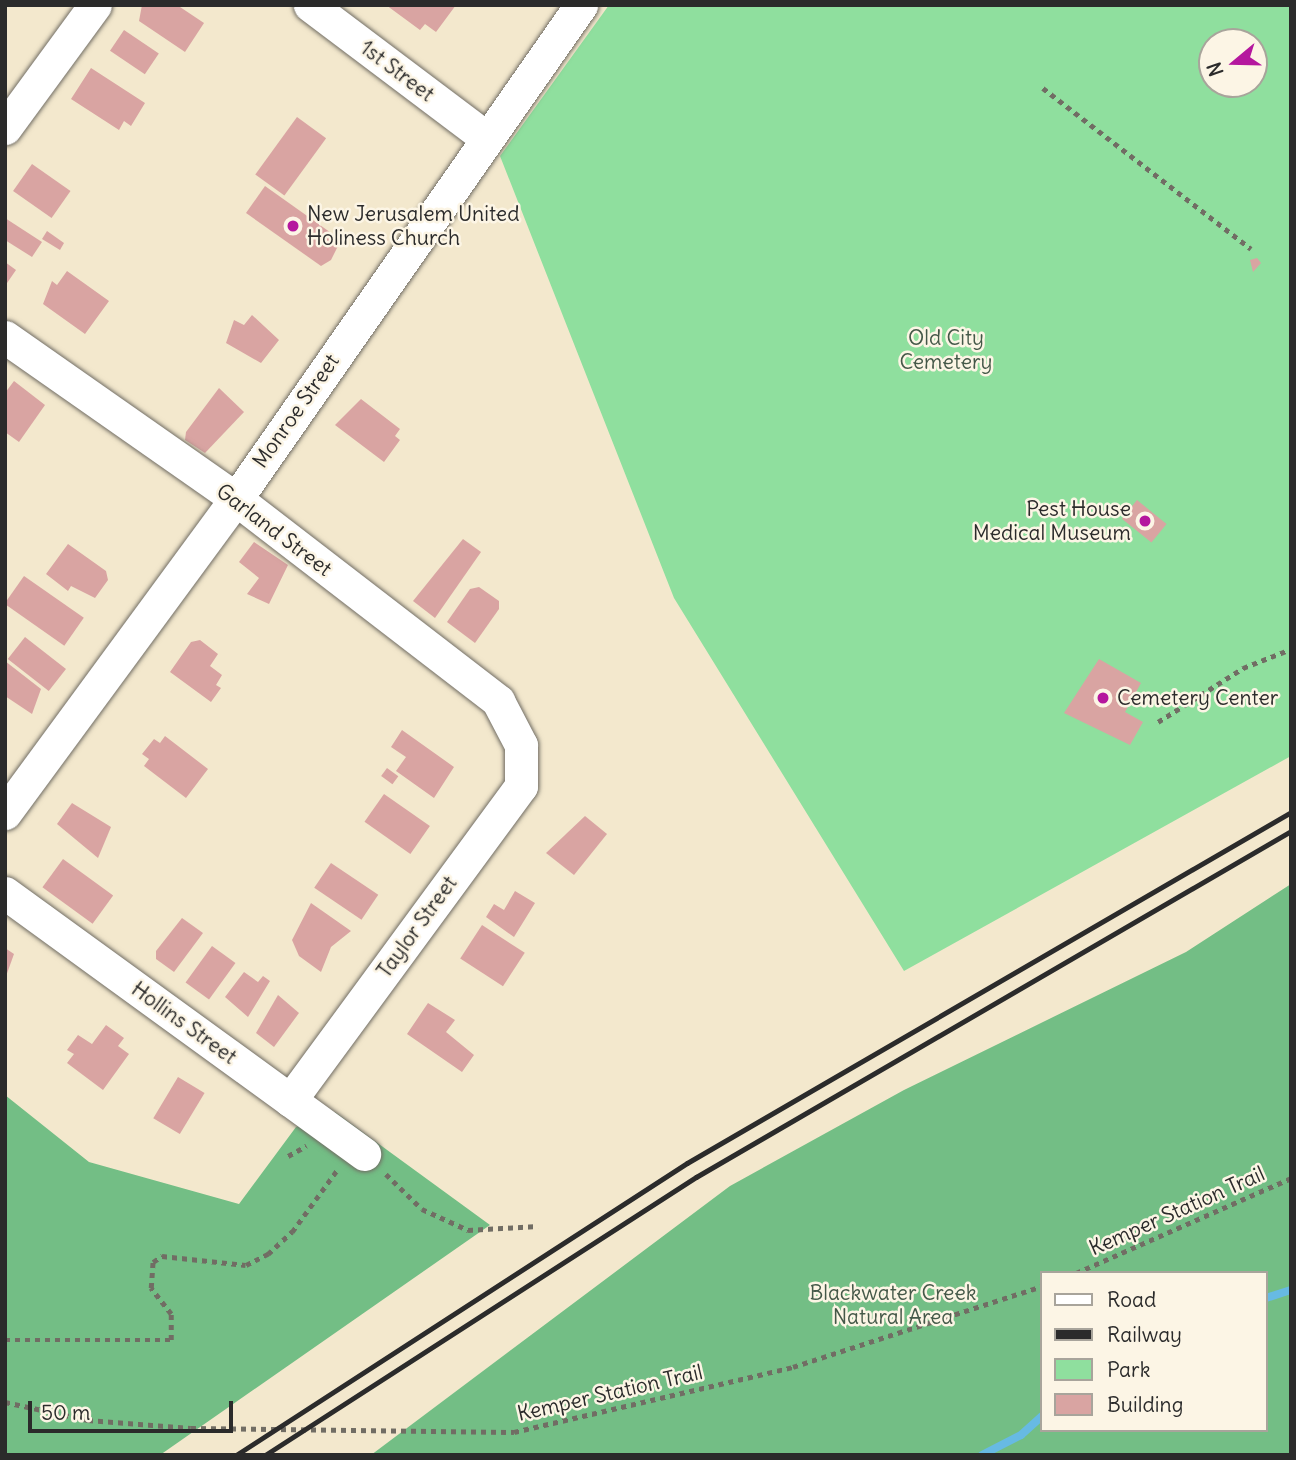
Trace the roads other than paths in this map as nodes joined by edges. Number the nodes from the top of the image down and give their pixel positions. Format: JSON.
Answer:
{"nodes":[{"id":1,"x":95,"y":5,"type":"edge"},
{"id":2,"x":310,"y":5,"type":"edge"},
{"id":3,"x":581,"y":5,"type":"edge"},
{"id":4,"x":5,"y":128,"type":"edge"},
{"id":5,"x":485,"y":136,"type":"junction"},
{"id":6,"x":5,"y":337,"type":"edge"},
{"id":7,"x":236,"y":499,"type":"junction"},
{"id":8,"x":521,"y":745,"type":"joint"},
{"id":9,"x":5,"y":813,"type":"edge"},
{"id":10,"x":5,"y":893,"type":"edge"},
{"id":11,"x":289,"y":1100,"type":"junction"},
{"id":12,"x":353,"y":1157,"type":"road end"}],
"edges":[{"from":1,"to":4,"type":"street"},
{"from":2,"to":5,"type":"street","name":"1st Street"},
{"from":3,"to":5,"type":"street","name":"Monroe Street"},
{"from":5,"to":7,"type":"street","name":"Monroe Street"},
{"from":6,"to":7,"type":"street","name":"Garland Street"},
{"from":7,"to":8,"type":"street","name":"Garland Street"},
{"from":7,"to":9,"type":"street","name":"Monroe Street"},
{"from":8,"to":11,"type":"street","name":"Taylor Street"},
{"from":10,"to":11,"type":"street","name":"Hollins Street"},
{"from":11,"to":12,"type":"street","name":"Hollins Street"}]}
